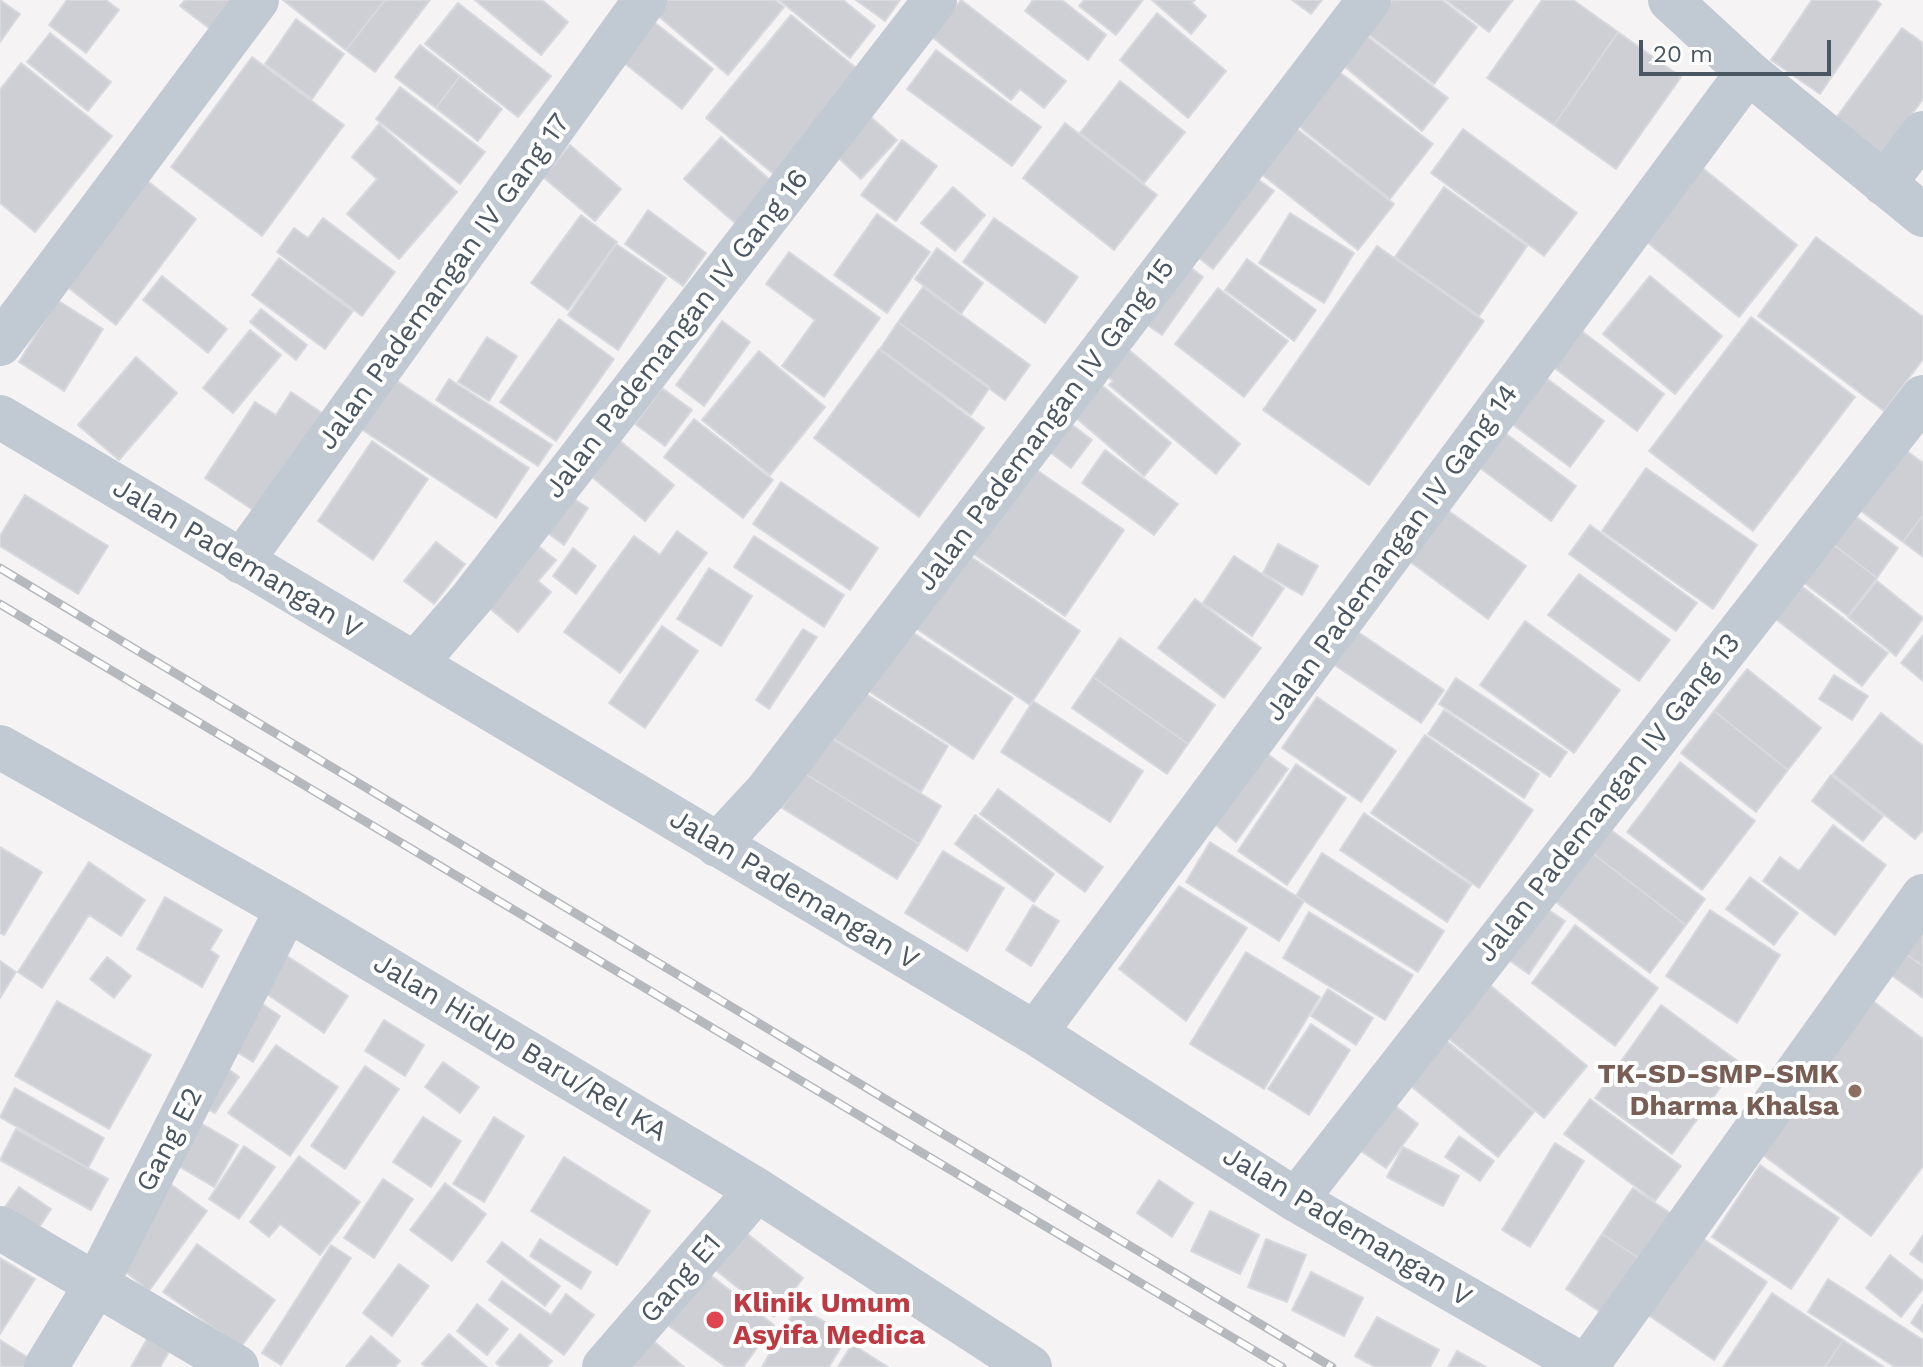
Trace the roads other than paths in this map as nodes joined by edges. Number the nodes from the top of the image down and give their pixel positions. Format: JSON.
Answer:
{"nodes":[{"id":1,"x":257,"y":0,"type":"edge"},
{"id":2,"x":645,"y":0,"type":"edge"},
{"id":3,"x":935,"y":0,"type":"edge"},
{"id":4,"x":1369,"y":0,"type":"edge"},
{"id":5,"x":1670,"y":0,"type":"edge"},
{"id":6,"x":1748,"y":72,"type":"junction"},
{"id":7,"x":1923,"y":133,"type":"edge"},
{"id":8,"x":1884,"y":184,"type":"junction"},
{"id":9,"x":1923,"y":215,"type":"edge"},
{"id":10,"x":0,"y":344,"type":"edge"},
{"id":11,"x":1923,"y":397,"type":"edge"},
{"id":12,"x":0,"y":417,"type":"edge"},
{"id":13,"x":241,"y":562,"type":"junction"},
{"id":14,"x":415,"y":664,"type":"junction"},
{"id":15,"x":0,"y":747,"type":"edge"},
{"id":16,"x":717,"y":845,"type":"junction"},
{"id":17,"x":1923,"y":896,"type":"edge"},
{"id":18,"x":287,"y":909,"type":"junction"},
{"id":19,"x":1035,"y":1033,"type":"junction"},
{"id":20,"x":757,"y":1190,"type":"junction"},
{"id":21,"x":1296,"y":1200,"type":"junction"},
{"id":22,"x":0,"y":1228,"type":"edge"},
{"id":23,"x":97,"y":1283,"type":"junction"},
{"id":24,"x":46,"y":1367,"type":"edge"},
{"id":25,"x":237,"y":1367,"type":"edge"},
{"id":26,"x":604,"y":1367,"type":"edge"},
{"id":27,"x":1030,"y":1367,"type":"edge"},
{"id":28,"x":1586,"y":1367,"type":"edge"}],
"edges":[{"from":1,"to":10,"type":"street"},
{"from":2,"to":13,"type":"street","name":"Jalan Pademangan IV Gang 17"},
{"from":3,"to":14,"type":"street","name":"Jalan Pademangan IV Gang 16"},
{"from":4,"to":16,"type":"street","name":"Jalan Pademangan IV Gang 15"},
{"from":5,"to":6,"type":"street"},
{"from":6,"to":8,"type":"street"},
{"from":6,"to":19,"type":"street","name":"Jalan Pademangan IV Gang 14"},
{"from":7,"to":8,"type":"street"},
{"from":8,"to":9,"type":"street"},
{"from":11,"to":21,"type":"street","name":"Jalan Pademangan IV Gang 13"},
{"from":12,"to":13,"type":"street","name":"Jalan Pademangan V"},
{"from":13,"to":14,"type":"street","name":"Jalan Pademangan V"},
{"from":14,"to":16,"type":"street","name":"Jalan Pademangan V"},
{"from":15,"to":18,"type":"street","name":"Jalan Hidup Baru/Rel KA"},
{"from":16,"to":19,"type":"street","name":"Jalan Pademangan V"},
{"from":17,"to":28,"type":"street"},
{"from":18,"to":20,"type":"street","name":"Jalan Hidup Baru/Rel KA"},
{"from":18,"to":23,"type":"street","name":"Gang E2"},
{"from":19,"to":21,"type":"street","name":"Jalan Pademangan V"},
{"from":20,"to":26,"type":"street","name":"Gang E1"},
{"from":20,"to":27,"type":"street","name":"Jalan Hidup Baru/Rel KA"},
{"from":21,"to":28,"type":"street","name":"Jalan Pademangan V"},
{"from":22,"to":23,"type":"street"},
{"from":23,"to":24,"type":"street","name":"Gang E2"},
{"from":23,"to":25,"type":"street"}]}
